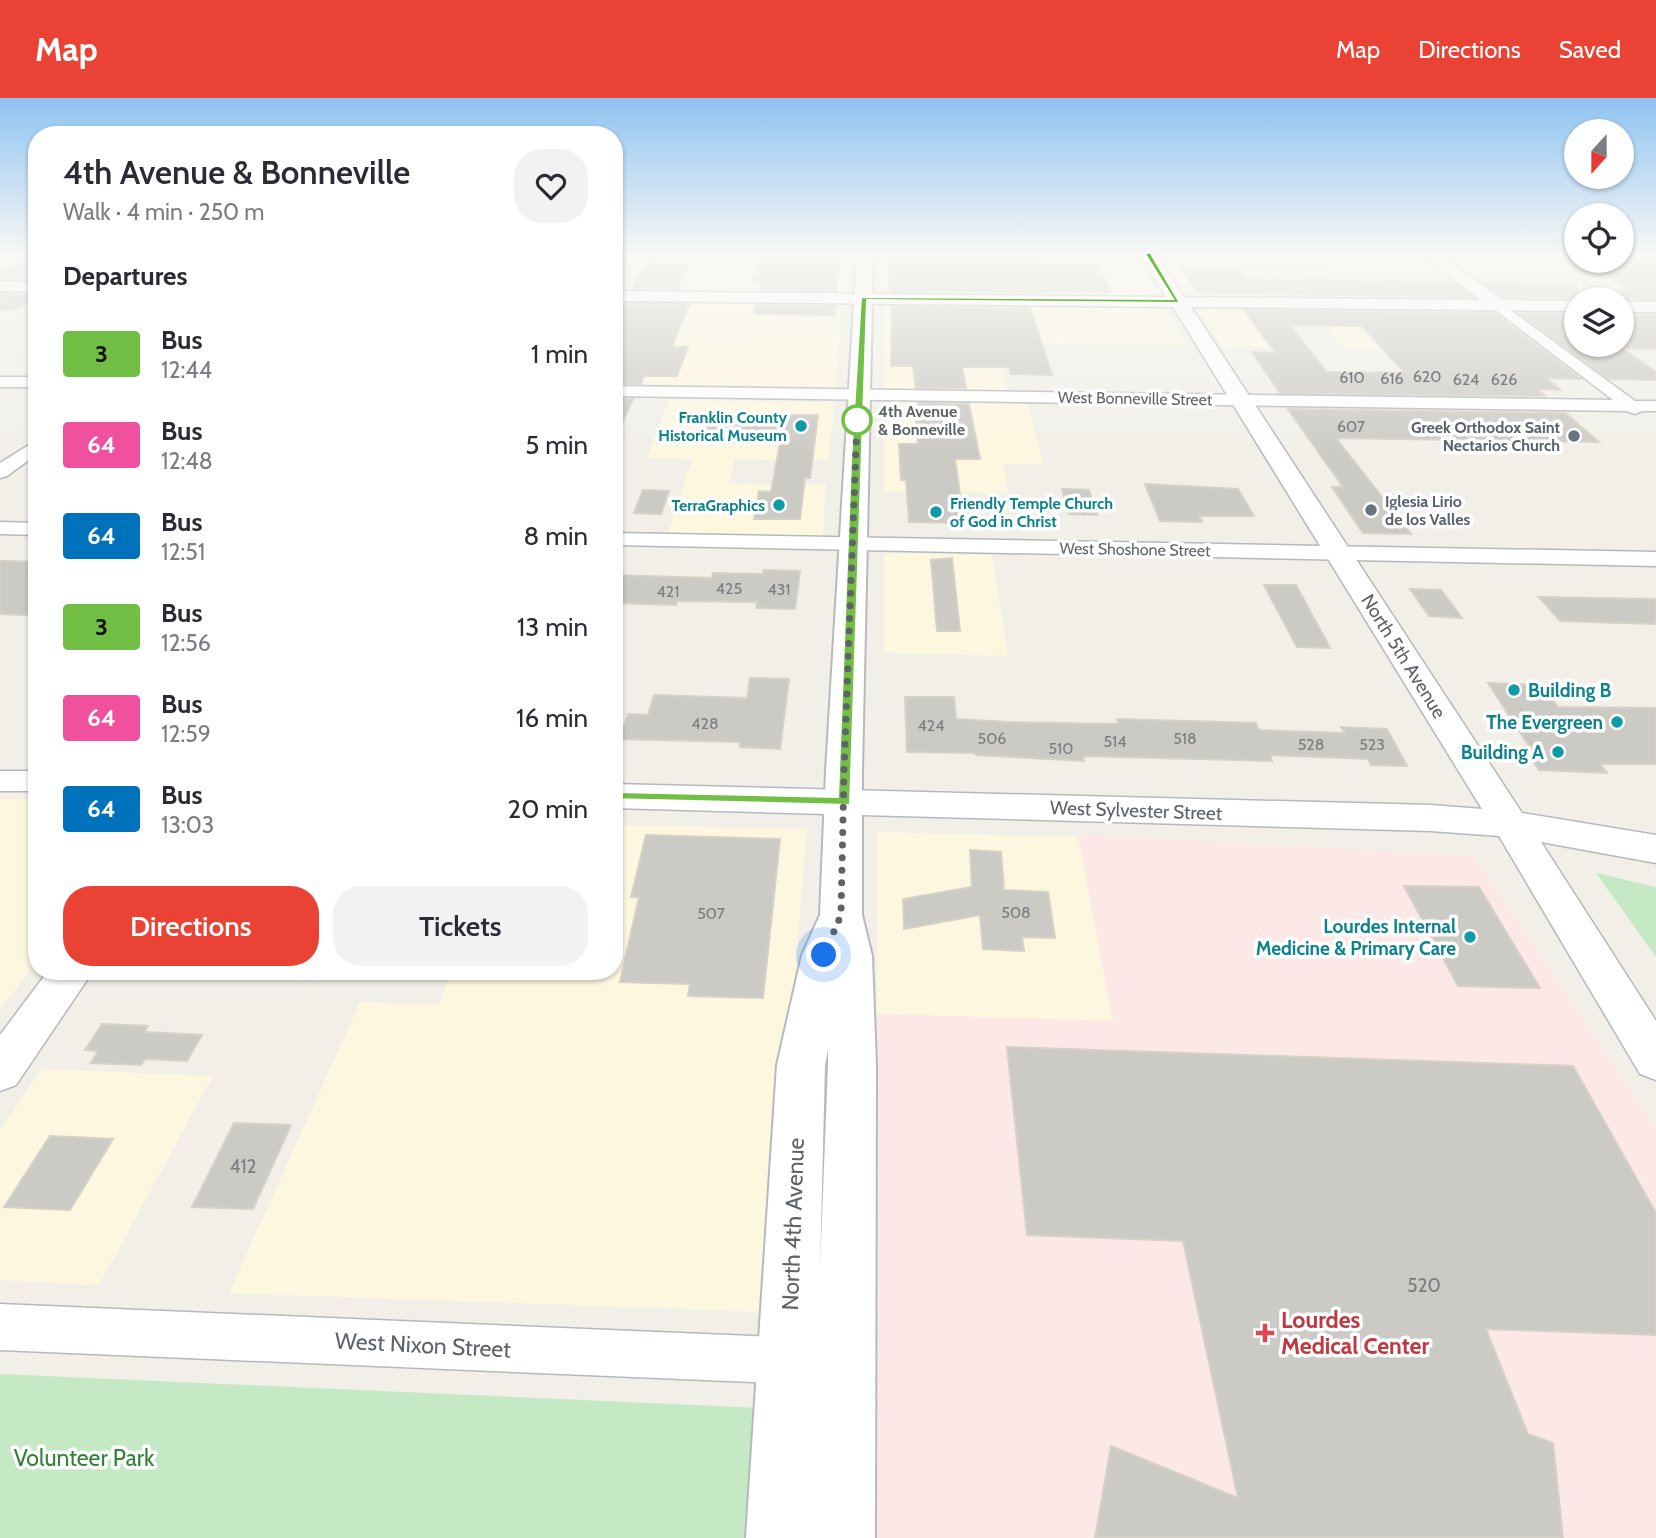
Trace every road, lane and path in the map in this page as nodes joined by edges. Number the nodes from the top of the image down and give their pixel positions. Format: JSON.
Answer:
{"nodes":[{"id":1,"x":863,"y":321,"type":"edge"},
{"id":2,"x":1191,"y":321,"type":"edge"},
{"id":3,"x":1519,"y":321,"type":"edge"},
{"id":4,"x":0,"y":382,"type":"edge"},
{"id":5,"x":28,"y":382,"type":"edge"},
{"id":6,"x":623,"y":391,"type":"edge"},
{"id":7,"x":858,"y":394,"type":"junction"},
{"id":8,"x":1241,"y":400,"type":"junction"},
{"id":9,"x":1631,"y":406,"type":"junction"},
{"id":10,"x":1656,"y":406,"type":"edge"},
{"id":11,"x":1656,"y":425,"type":"edge"},
{"id":12,"x":28,"y":452,"type":"edge"},
{"id":13,"x":0,"y":472,"type":"edge"},
{"id":14,"x":0,"y":528,"type":"edge"},
{"id":15,"x":28,"y":528,"type":"edge"},
{"id":16,"x":623,"y":539,"type":"edge"},
{"id":17,"x":854,"y":544,"type":"junction"},
{"id":18,"x":1338,"y":553,"type":"junction"},
{"id":19,"x":1656,"y":559,"type":"edge"},
{"id":20,"x":0,"y":780,"type":"edge"},
{"id":21,"x":28,"y":781,"type":"edge"},
{"id":22,"x":623,"y":796,"type":"edge"},
{"id":23,"x":845,"y":802,"type":"junction"},
{"id":24,"x":1510,"y":824,"type":"junction"},
{"id":25,"x":1656,"y":849,"type":"edge"},
{"id":26,"x":841,"y":915,"type":"junction"},
{"id":27,"x":66,"y":980,"type":"edge"},
{"id":28,"x":1656,"y":1060,"type":"edge"},
{"id":29,"x":0,"y":1071,"type":"edge"},
{"id":30,"x":0,"y":1327,"type":"edge"},
{"id":31,"x":787,"y":1361,"type":"junction"},
{"id":32,"x":846,"y":1363,"type":"junction"},
{"id":33,"x":779,"y":1538,"type":"edge"},
{"id":34,"x":842,"y":1538,"type":"edge"}],
"edges":[{"from":1,"to":7,"type":"main road","name":"North 4th Avenue"},
{"from":2,"to":8,"type":"street","name":"North 5th Avenue"},
{"from":3,"to":9,"type":"street"},
{"from":4,"to":5,"type":"street"},
{"from":6,"to":7,"type":"street","name":"West Bonneville Street"},
{"from":7,"to":8,"type":"street","name":"West Bonneville Street"},
{"from":7,"to":17,"type":"main road","name":"North 4th Avenue"},
{"from":8,"to":9,"type":"street","name":"West Bonneville Street"},
{"from":8,"to":18,"type":"street","name":"North 5th Avenue"},
{"from":9,"to":10,"type":"street","name":"West Bonneville Street"},
{"from":9,"to":11,"type":"street"},
{"from":12,"to":13,"type":"street"},
{"from":14,"to":15,"type":"street"},
{"from":16,"to":17,"type":"street","name":"West Shoshone Street"},
{"from":17,"to":18,"type":"street","name":"West Shoshone Street"},
{"from":17,"to":23,"type":"main road","name":"North 4th Avenue"},
{"from":18,"to":19,"type":"street","name":"West Shoshone Street"},
{"from":18,"to":24,"type":"street","name":"North 5th Avenue"},
{"from":20,"to":21,"type":"street"},
{"from":22,"to":23,"type":"street","name":"West Sylvester Street"},
{"from":23,"to":24,"type":"street","name":"West Sylvester Street"},
{"from":23,"to":26,"type":"main road","name":"North 4th Avenue"},
{"from":24,"to":25,"type":"street","name":"West Sylvester Street"},
{"from":24,"to":28,"type":"street","name":"North 5th Avenue"},
{"from":26,"to":31,"type":"main road","name":"North 4th Avenue"},
{"from":26,"to":32,"type":"main road","name":"North 4th Avenue"},
{"from":27,"to":29,"type":"street"},
{"from":30,"to":31,"type":"street","name":"West Nixon Street"},
{"from":31,"to":32,"type":"street","name":"West Nixon Street"},
{"from":31,"to":33,"type":"main road","name":"North 4th Avenue"},
{"from":32,"to":34,"type":"main road","name":"North 4th Avenue"}]}
